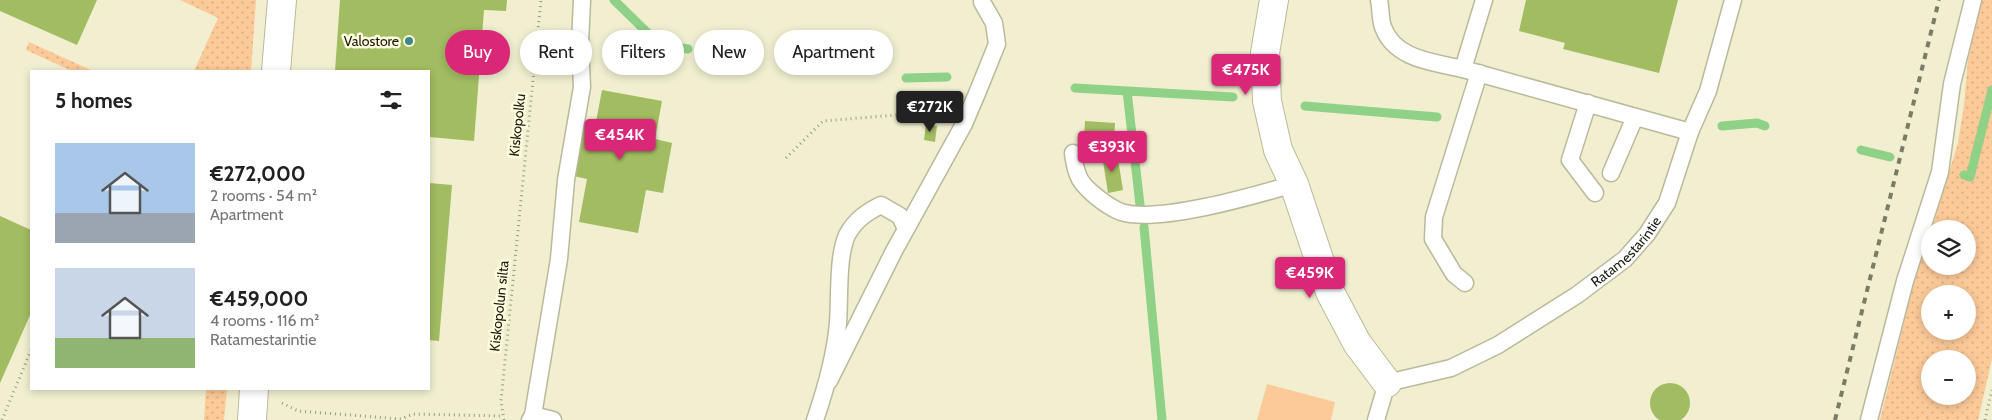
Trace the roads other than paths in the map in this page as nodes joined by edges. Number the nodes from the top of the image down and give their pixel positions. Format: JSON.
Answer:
{"nodes":[{"id":1,"x":282,"y":0,"type":"edge"},
{"id":2,"x":582,"y":0,"type":"edge"},
{"id":3,"x":1274,"y":0,"type":"edge"},
{"id":4,"x":1380,"y":0,"type":"edge"},
{"id":5,"x":1484,"y":0,"type":"edge"},
{"id":6,"x":1733,"y":0,"type":"edge"},
{"id":7,"x":1973,"y":0,"type":"edge"},
{"id":8,"x":982,"y":2,"type":"dead end"},
{"id":9,"x":276,"y":70,"type":"edge"},
{"id":10,"x":1471,"y":71,"type":"junction"},
{"id":11,"x":1588,"y":104,"type":"junction"},
{"id":12,"x":1635,"y":117,"type":"junction"},
{"id":13,"x":1690,"y":132,"type":"junction"},
{"id":14,"x":1073,"y":153,"type":"dead end"},
{"id":15,"x":1611,"y":173,"type":"dead end"},
{"id":16,"x":1294,"y":184,"type":"junction"},
{"id":17,"x":1595,"y":193,"type":"dead end"},
{"id":18,"x":906,"y":228,"type":"junction"},
{"id":19,"x":1465,"y":283,"type":"dead end"},
{"id":20,"x":829,"y":381,"type":"junction"},
{"id":21,"x":1387,"y":384,"type":"junction"},
{"id":22,"x":265,"y":393,"type":"edge"},
{"id":23,"x":531,"y":418,"type":"edge"},
{"id":24,"x":252,"y":420,"type":"edge"},
{"id":25,"x":553,"y":420,"type":"edge"},
{"id":26,"x":814,"y":420,"type":"edge"},
{"id":27,"x":1376,"y":420,"type":"edge"},
{"id":28,"x":1869,"y":420,"type":"edge"}],
"edges":[{"from":1,"to":9,"type":"street"},
{"from":2,"to":23,"type":"lane"},
{"from":3,"to":16,"type":"street"},
{"from":4,"to":10,"type":"lane"},
{"from":5,"to":10,"type":"lane"},
{"from":6,"to":13,"type":"lane","name":"Ratamestarintie"},
{"from":7,"to":28,"type":"lane"},
{"from":8,"to":18,"type":"lane"},
{"from":10,"to":11,"type":"lane"},
{"from":10,"to":19,"type":"lane"},
{"from":11,"to":12,"type":"lane"},
{"from":11,"to":17,"type":"lane"},
{"from":12,"to":13,"type":"lane"},
{"from":12,"to":15,"type":"lane"},
{"from":13,"to":21,"type":"lane","name":"Ratamestarintie"},
{"from":14,"to":16,"type":"lane"},
{"from":16,"to":21,"type":"street"},
{"from":18,"to":20,"type":"lane"},
{"from":18,"to":20,"type":"lane"},
{"from":20,"to":26,"type":"lane"},
{"from":21,"to":27,"type":"lane"},
{"from":22,"to":24,"type":"street"},
{"from":23,"to":25,"type":"lane"}]}
